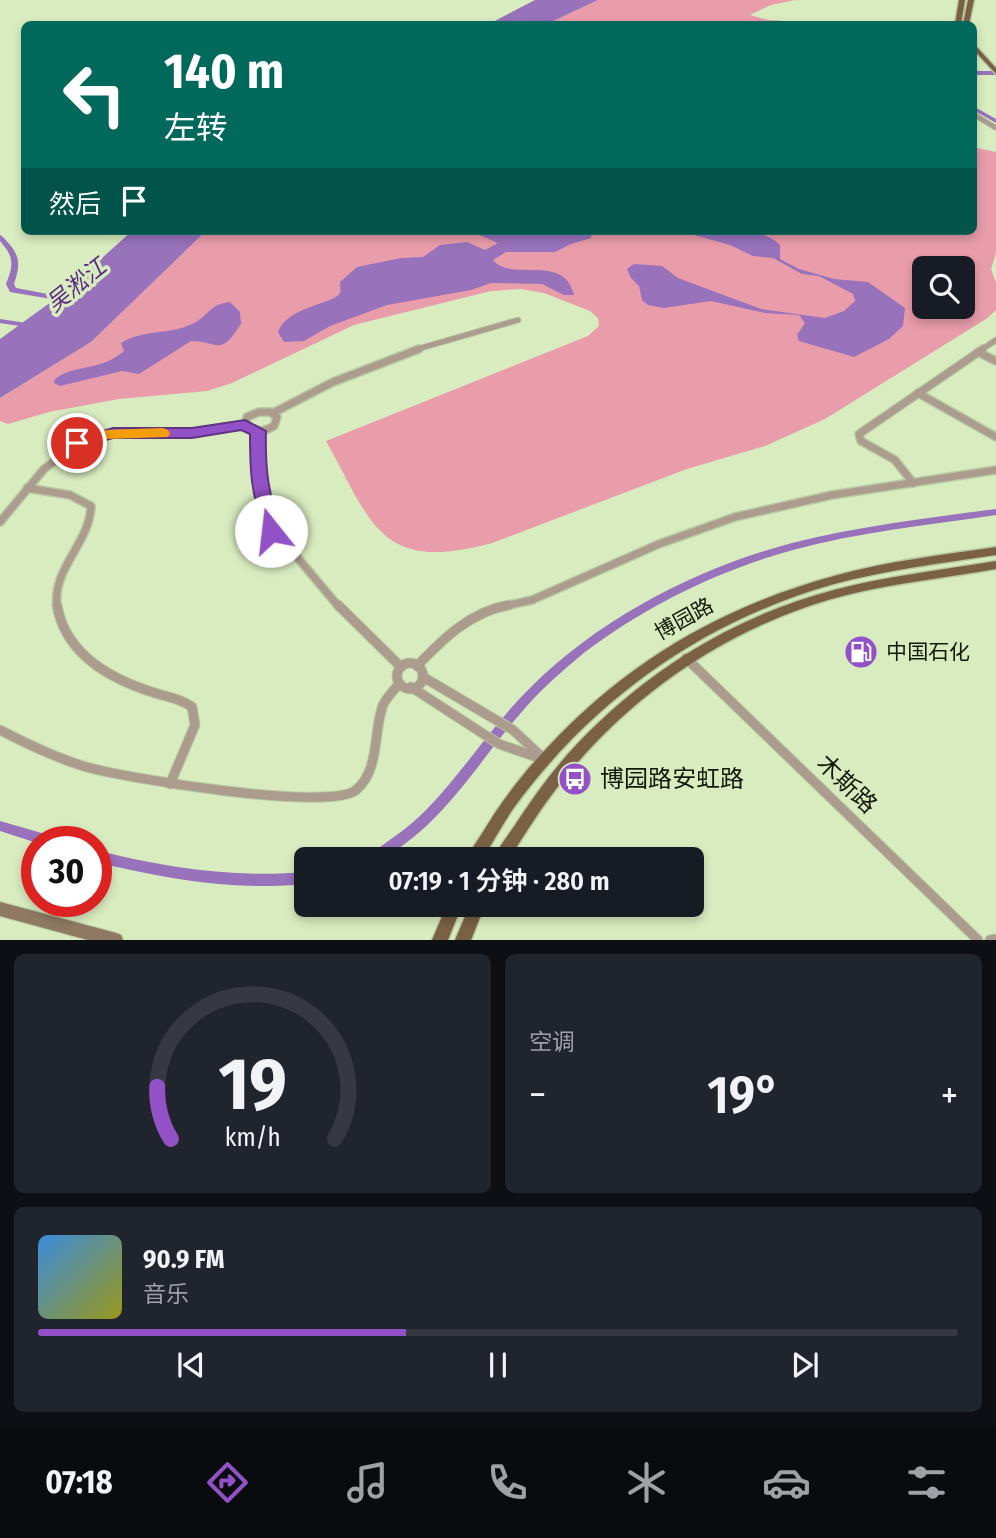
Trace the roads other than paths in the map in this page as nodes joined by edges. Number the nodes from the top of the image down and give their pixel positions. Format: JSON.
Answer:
{"nodes":[{"id":1,"x":962,"y":0,"type":"edge"},
{"id":2,"x":971,"y":0,"type":"edge"},
{"id":3,"x":958,"y":21,"type":"edge"},
{"id":4,"x":967,"y":21,"type":"edge"},
{"id":5,"x":977,"y":50,"type":"edge"},
{"id":6,"x":977,"y":63,"type":"edge"},
{"id":7,"x":995,"y":75,"type":"edge"},
{"id":8,"x":977,"y":116,"type":"edge"},
{"id":9,"x":996,"y":128,"type":"edge"},
{"id":10,"x":518,"y":320,"type":"dead end"},
{"id":11,"x":996,"y":340,"type":"edge"},
{"id":12,"x":978,"y":352,"type":"junction"},
{"id":13,"x":996,"y":361,"type":"edge"},
{"id":14,"x":918,"y":393,"type":"junction"},
{"id":15,"x":273,"y":413,"type":"junction"},
{"id":16,"x":245,"y":425,"type":"junction"},
{"id":17,"x":258,"y":431,"type":"junction"},
{"id":18,"x":996,"y":437,"type":"edge"},
{"id":19,"x":996,"y":470,"type":"edge"},
{"id":20,"x":913,"y":484,"type":"junction"},
{"id":21,"x":27,"y":488,"type":"junction"},
{"id":22,"x":0,"y":522,"type":"edge"},
{"id":23,"x":996,"y":551,"type":"edge"},
{"id":24,"x":996,"y":565,"type":"edge"},
{"id":25,"x":686,"y":658,"type":"junction"},
{"id":26,"x":417,"y":666,"type":"junction"},
{"id":27,"x":401,"y":667,"type":"junction"},
{"id":28,"x":423,"y":677,"type":"junction"},
{"id":29,"x":399,"y":684,"type":"junction"},
{"id":30,"x":411,"y":687,"type":"junction"},
{"id":31,"x":0,"y":730,"type":"edge"},
{"id":32,"x":545,"y":760,"type":"junction"},
{"id":33,"x":170,"y":784,"type":"junction"},
{"id":34,"x":482,"y":847,"type":"edge"},
{"id":35,"x":509,"y":847,"type":"edge"},
{"id":36,"x":0,"y":909,"type":"edge"},
{"id":37,"x":449,"y":917,"type":"edge"},
{"id":38,"x":473,"y":917,"type":"edge"},
{"id":39,"x":996,"y":939,"type":"edge"},
{"id":40,"x":116,"y":940,"type":"edge"},
{"id":41,"x":440,"y":940,"type":"edge"},
{"id":42,"x":463,"y":940,"type":"edge"},
{"id":43,"x":978,"y":940,"type":"edge"},
{"id":44,"x":990,"y":940,"type":"edge"}],
"edges":[{"from":1,"to":3,"type":"main road"},
{"from":2,"to":4,"type":"main road"},
{"from":5,"to":7,"type":"main road"},
{"from":6,"to":7,"type":"main road"},
{"from":8,"to":9,"type":"street"},
{"from":10,"to":15,"type":"street"},
{"from":11,"to":12,"type":"street"},
{"from":12,"to":13,"type":"street"},
{"from":12,"to":14,"type":"street"},
{"from":14,"to":18,"type":"street"},
{"from":14,"to":20,"type":"street"},
{"from":15,"to":16,"type":"street"},
{"from":15,"to":17,"type":"street"},
{"from":16,"to":17,"type":"street"},
{"from":16,"to":21,"type":"street"},
{"from":17,"to":27,"type":"street"},
{"from":19,"to":20,"type":"street"},
{"from":20,"to":26,"type":"street"},
{"from":21,"to":22,"type":"street"},
{"from":21,"to":33,"type":"street"},
{"from":23,"to":32,"type":"main road","name":"博园路"},
{"from":24,"to":25,"type":"main road","name":"博园路"},
{"from":25,"to":35,"type":"main road","name":"博园路"},
{"from":25,"to":43,"type":"street","name":"木斯路"},
{"from":26,"to":27,"type":"street"},
{"from":26,"to":28,"type":"street"},
{"from":27,"to":29,"type":"street"},
{"from":28,"to":30,"type":"street"},
{"from":28,"to":32,"type":"street"},
{"from":29,"to":30,"type":"street"},
{"from":29,"to":33,"type":"street"},
{"from":30,"to":32,"type":"street"},
{"from":31,"to":33,"type":"street"},
{"from":32,"to":34,"type":"main road","name":"博园路"},
{"from":36,"to":40,"type":"street"},
{"from":37,"to":41,"type":"main road"},
{"from":38,"to":42,"type":"main road"},
{"from":39,"to":44,"type":"street"}]}
